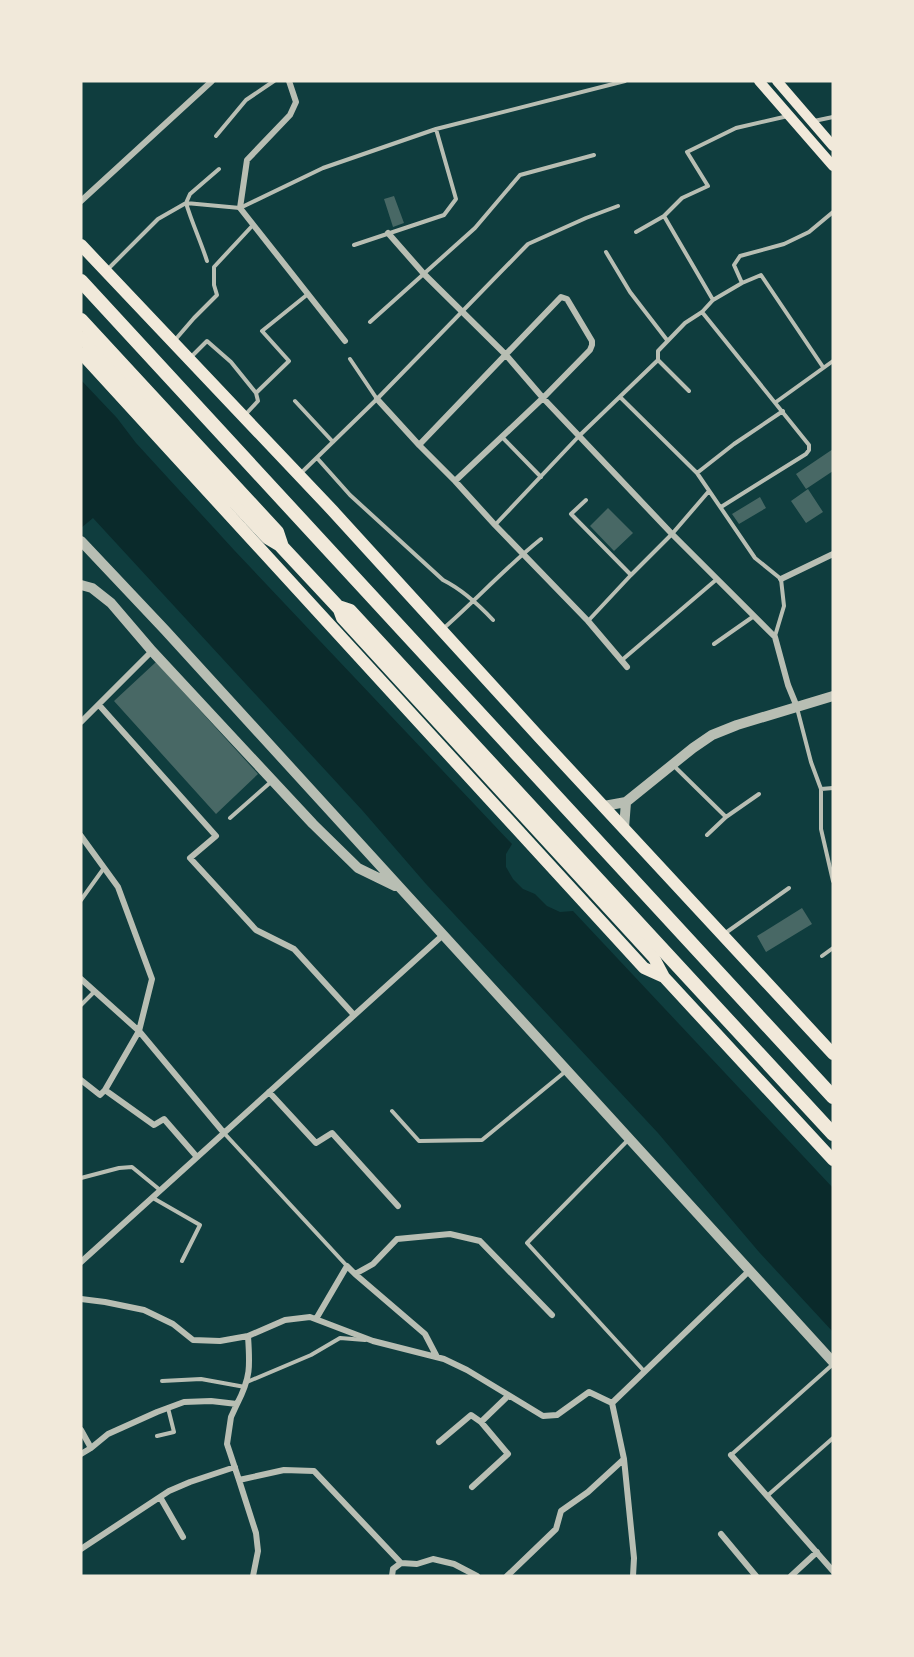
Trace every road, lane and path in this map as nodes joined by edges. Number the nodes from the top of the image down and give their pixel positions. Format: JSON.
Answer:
{"nodes":[{"id":1,"x":212,"y":81,"type":"edge"},
{"id":2,"x":274,"y":81,"type":"edge"},
{"id":3,"x":289,"y":81,"type":"edge"},
{"id":4,"x":626,"y":81,"type":"edge"},
{"id":5,"x":759,"y":81,"type":"edge"},
{"id":6,"x":777,"y":81,"type":"edge"},
{"id":7,"x":789,"y":116,"type":"junction"},
{"id":8,"x":833,"y":117,"type":"edge"},
{"id":9,"x":813,"y":122,"type":"junction"},
{"id":10,"x":436,"y":129,"type":"junction"},
{"id":11,"x":216,"y":136,"type":"dead end"},
{"id":12,"x":833,"y":146,"type":"edge"},
{"id":13,"x":594,"y":155,"type":"dead end"},
{"id":14,"x":833,"y":166,"type":"edge"},
{"id":15,"x":219,"y":169,"type":"dead end"},
{"id":16,"x":81,"y":201,"type":"edge"},
{"id":17,"x":186,"y":203,"type":"junction"},
{"id":18,"x":618,"y":206,"type":"dead end"},
{"id":19,"x":240,"y":208,"type":"junction"},
{"id":20,"x":833,"y":212,"type":"edge"},
{"id":21,"x":664,"y":216,"type":"junction"},
{"id":22,"x":253,"y":225,"type":"junction"},
{"id":23,"x":636,"y":232,"type":"dead end"},
{"id":24,"x":388,"y":233,"type":"junction"},
{"id":25,"x":354,"y":244,"type":"dead end"},
{"id":26,"x":81,"y":245,"type":"edge"},
{"id":27,"x":606,"y":252,"type":"dead end"},
{"id":28,"x":207,"y":261,"type":"dead end"},
{"id":29,"x":105,"y":272,"type":"junction"},
{"id":30,"x":424,"y":274,"type":"junction"},
{"id":31,"x":81,"y":281,"type":"edge"},
{"id":32,"x":742,"y":283,"type":"junction"},
{"id":33,"x":308,"y":294,"type":"junction"},
{"id":34,"x":713,"y":300,"type":"junction"},
{"id":35,"x":462,"y":311,"type":"junction"},
{"id":36,"x":702,"y":312,"type":"junction"},
{"id":37,"x":81,"y":320,"type":"edge"},
{"id":38,"x":370,"y":322,"type":"dead end"},
{"id":39,"x":81,"y":337,"type":"edge"},
{"id":40,"x":667,"y":340,"type":"junction"},
{"id":41,"x":345,"y":341,"type":"dead end"},
{"id":42,"x":173,"y":343,"type":"junction"},
{"id":43,"x":81,"y":353,"type":"edge"},
{"id":44,"x":506,"y":355,"type":"junction"},
{"id":45,"x":188,"y":359,"type":"junction"},
{"id":46,"x":350,"y":359,"type":"dead end"},
{"id":47,"x":658,"y":360,"type":"junction"},
{"id":48,"x":833,"y":361,"type":"edge"},
{"id":49,"x":823,"y":367,"type":"junction"},
{"id":50,"x":689,"y":391,"type":"dead end"},
{"id":51,"x":256,"y":393,"type":"junction"},
{"id":52,"x":620,"y":397,"type":"junction"},
{"id":53,"x":543,"y":398,"type":"junction"},
{"id":54,"x":377,"y":399,"type":"junction"},
{"id":55,"x":295,"y":401,"type":"dead end"},
{"id":56,"x":776,"y":402,"type":"junction"},
{"id":57,"x":783,"y":411,"type":"junction"},
{"id":58,"x":243,"y":417,"type":"junction"},
{"id":59,"x":579,"y":436,"type":"junction"},
{"id":60,"x":502,"y":437,"type":"junction"},
{"id":61,"x":333,"y":442,"type":"junction"},
{"id":62,"x":419,"y":445,"type":"junction"},
{"id":63,"x":317,"y":458,"type":"junction"},
{"id":64,"x":697,"y":473,"type":"junction"},
{"id":65,"x":298,"y":476,"type":"junction"},
{"id":66,"x":541,"y":477,"type":"junction"},
{"id":67,"x":455,"y":481,"type":"junction"},
{"id":68,"x":709,"y":491,"type":"junction"},
{"id":69,"x":586,"y":500,"type":"dead end"},
{"id":70,"x":720,"y":507,"type":"junction"},
{"id":71,"x":495,"y":525,"type":"junction"},
{"id":72,"x":672,"y":534,"type":"junction"},
{"id":73,"x":541,"y":539,"type":"dead end"},
{"id":74,"x":81,"y":542,"type":"edge"},
{"id":75,"x":282,"y":547,"type":"junction"},
{"id":76,"x":523,"y":554,"type":"junction"},
{"id":77,"x":833,"y":554,"type":"edge"},
{"id":78,"x":631,"y":575,"type":"junction"},
{"id":79,"x":717,"y":579,"type":"junction"},
{"id":80,"x":781,"y":579,"type":"junction"},
{"id":81,"x":81,"y":585,"type":"edge"},
{"id":82,"x":475,"y":601,"type":"junction"},
{"id":83,"x":338,"y":607,"type":"junction"},
{"id":84,"x":754,"y":616,"type":"junction"},
{"id":85,"x":493,"y":620,"type":"dead end"},
{"id":86,"x":588,"y":621,"type":"junction"},
{"id":87,"x":442,"y":630,"type":"junction"},
{"id":88,"x":775,"y":637,"type":"junction"},
{"id":89,"x":714,"y":644,"type":"dead end"},
{"id":90,"x":152,"y":651,"type":"junction"},
{"id":91,"x":622,"y":660,"type":"junction"},
{"id":92,"x":627,"y":667,"type":"dead end"},
{"id":93,"x":833,"y":696,"type":"edge"},
{"id":94,"x":99,"y":705,"type":"junction"},
{"id":95,"x":797,"y":707,"type":"junction"},
{"id":96,"x":81,"y":722,"type":"edge"},
{"id":97,"x":673,"y":765,"type":"junction"},
{"id":98,"x":273,"y":780,"type":"junction"},
{"id":99,"x":833,"y":788,"type":"edge"},
{"id":100,"x":821,"y":789,"type":"junction"},
{"id":101,"x":759,"y":794,"type":"dead end"},
{"id":102,"x":626,"y":802,"type":"junction"},
{"id":103,"x":603,"y":806,"type":"junction"},
{"id":104,"x":726,"y":817,"type":"junction"},
{"id":105,"x":230,"y":818,"type":"dead end"},
{"id":106,"x":624,"y":828,"type":"junction"},
{"id":107,"x":707,"y":835,"type":"dead end"},
{"id":108,"x":81,"y":836,"type":"edge"},
{"id":109,"x":104,"y":868,"type":"junction"},
{"id":110,"x":832,"y":874,"type":"edge"},
{"id":111,"x":833,"y":881,"type":"edge"},
{"id":112,"x":789,"y":888,"type":"dead end"},
{"id":113,"x":401,"y":889,"type":"junction"},
{"id":114,"x":81,"y":900,"type":"edge"},
{"id":115,"x":723,"y":934,"type":"junction"},
{"id":116,"x":443,"y":935,"type":"junction"},
{"id":117,"x":833,"y":948,"type":"edge"},
{"id":118,"x":822,"y":956,"type":"dead end"},
{"id":119,"x":664,"y":977,"type":"junction"},
{"id":120,"x":81,"y":979,"type":"edge"},
{"id":121,"x":95,"y":991,"type":"junction"},
{"id":122,"x":81,"y":1005,"type":"edge"},
{"id":123,"x":354,"y":1015,"type":"junction"},
{"id":124,"x":139,"y":1031,"type":"junction"},
{"id":125,"x":833,"y":1054,"type":"edge"},
{"id":126,"x":567,"y":1071,"type":"junction"},
{"id":127,"x":81,"y":1080,"type":"edge"},
{"id":128,"x":105,"y":1090,"type":"junction"},
{"id":129,"x":269,"y":1092,"type":"junction"},
{"id":130,"x":833,"y":1097,"type":"edge"},
{"id":131,"x":392,"y":1111,"type":"dead end"},
{"id":132,"x":224,"y":1133,"type":"junction"},
{"id":133,"x":833,"y":1134,"type":"edge"},
{"id":134,"x":629,"y":1139,"type":"junction"},
{"id":135,"x":197,"y":1157,"type":"junction"},
{"id":136,"x":833,"y":1160,"type":"edge"},
{"id":137,"x":81,"y":1178,"type":"edge"},
{"id":138,"x":161,"y":1190,"type":"junction"},
{"id":139,"x":153,"y":1198,"type":"junction"},
{"id":140,"x":398,"y":1206,"type":"dead end"},
{"id":141,"x":182,"y":1261,"type":"dead end"},
{"id":142,"x":81,"y":1262,"type":"edge"},
{"id":143,"x":347,"y":1266,"type":"junction"},
{"id":144,"x":749,"y":1271,"type":"junction"},
{"id":145,"x":355,"y":1274,"type":"junction"},
{"id":146,"x":81,"y":1299,"type":"edge"},
{"id":147,"x":552,"y":1315,"type":"dead end"},
{"id":148,"x":316,"y":1319,"type":"junction"},
{"id":149,"x":248,"y":1336,"type":"junction"},
{"id":150,"x":373,"y":1341,"type":"junction"},
{"id":151,"x":437,"y":1356,"type":"junction"},
{"id":152,"x":833,"y":1363,"type":"edge"},
{"id":153,"x":645,"y":1372,"type":"junction"},
{"id":154,"x":162,"y":1381,"type":"dead end"},
{"id":155,"x":246,"y":1385,"type":"junction"},
{"id":156,"x":508,"y":1396,"type":"junction"},
{"id":157,"x":612,"y":1403,"type":"junction"},
{"id":158,"x":237,"y":1404,"type":"junction"},
{"id":159,"x":168,"y":1408,"type":"junction"},
{"id":160,"x":482,"y":1422,"type":"junction"},
{"id":161,"x":81,"y":1430,"type":"edge"},
{"id":162,"x":156,"y":1436,"type":"dead end"},
{"id":163,"x":833,"y":1438,"type":"edge"},
{"id":164,"x":439,"y":1442,"type":"dead end"},
{"id":165,"x":91,"y":1448,"type":"junction"},
{"id":166,"x":81,"y":1454,"type":"edge"},
{"id":167,"x":731,"y":1455,"type":"joint"},
{"id":168,"x":624,"y":1459,"type":"junction"},
{"id":169,"x":234,"y":1467,"type":"junction"},
{"id":170,"x":239,"y":1480,"type":"junction"},
{"id":171,"x":472,"y":1487,"type":"dead end"},
{"id":172,"x":767,"y":1496,"type":"junction"},
{"id":173,"x":160,"y":1497,"type":"junction"},
{"id":174,"x":721,"y":1534,"type":"dead end"},
{"id":175,"x":183,"y":1537,"type":"dead end"},
{"id":176,"x":81,"y":1549,"type":"edge"},
{"id":177,"x":817,"y":1552,"type":"junction"},
{"id":178,"x":401,"y":1563,"type":"junction"},
{"id":179,"x":833,"y":1570,"type":"edge"},
{"id":180,"x":253,"y":1576,"type":"edge"},
{"id":181,"x":392,"y":1576,"type":"edge"},
{"id":182,"x":477,"y":1576,"type":"edge"},
{"id":183,"x":507,"y":1576,"type":"edge"},
{"id":184,"x":633,"y":1576,"type":"edge"},
{"id":185,"x":756,"y":1576,"type":"edge"},
{"id":186,"x":791,"y":1576,"type":"edge"}],
"edges":[{"from":1,"to":16,"type":"street"},
{"from":2,"to":11,"type":"lane"},
{"from":3,"to":19,"type":"street"},
{"from":4,"to":10,"type":"lane"},
{"from":5,"to":7,"type":"main road"},
{"from":6,"to":9,"type":"main road"},
{"from":7,"to":14,"type":"main road"},
{"from":7,"to":21,"type":"lane"},
{"from":8,"to":9,"type":"lane"},
{"from":9,"to":12,"type":"main road"},
{"from":10,"to":19,"type":"lane"},
{"from":10,"to":24,"type":"lane"},
{"from":13,"to":30,"type":"lane"},
{"from":15,"to":17,"type":"lane"},
{"from":17,"to":19,"type":"lane"},
{"from":17,"to":28,"type":"lane"},
{"from":17,"to":29,"type":"lane"},
{"from":18,"to":35,"type":"lane"},
{"from":19,"to":22,"type":"street"},
{"from":20,"to":32,"type":"lane"},
{"from":21,"to":23,"type":"lane"},
{"from":21,"to":34,"type":"lane"},
{"from":22,"to":33,"type":"street"},
{"from":22,"to":42,"type":"lane"},
{"from":24,"to":25,"type":"lane"},
{"from":24,"to":30,"type":"street"},
{"from":26,"to":29,"type":"main road"},
{"from":27,"to":40,"type":"lane"},
{"from":29,"to":42,"type":"main road"},
{"from":30,"to":35,"type":"street"},
{"from":30,"to":38,"type":"lane"},
{"from":31,"to":130,"type":"highway"},
{"from":32,"to":34,"type":"lane"},
{"from":32,"to":49,"type":"lane"},
{"from":33,"to":41,"type":"street"},
{"from":33,"to":51,"type":"lane"},
{"from":34,"to":36,"type":"lane"},
{"from":35,"to":44,"type":"street"},
{"from":35,"to":54,"type":"lane"},
{"from":36,"to":40,"type":"lane"},
{"from":36,"to":56,"type":"lane"},
{"from":37,"to":75,"type":"highway"},
{"from":39,"to":75,"type":"main road"},
{"from":40,"to":47,"type":"lane"},
{"from":42,"to":45,"type":"main road"},
{"from":43,"to":119,"type":"main road"},
{"from":44,"to":53,"type":"street"},
{"from":44,"to":53,"type":"street"},
{"from":44,"to":62,"type":"street"},
{"from":45,"to":51,"type":"lane"},
{"from":45,"to":58,"type":"main road"},
{"from":46,"to":54,"type":"lane"},
{"from":47,"to":50,"type":"lane"},
{"from":47,"to":52,"type":"lane"},
{"from":48,"to":49,"type":"lane"},
{"from":49,"to":56,"type":"lane"},
{"from":51,"to":58,"type":"lane"},
{"from":52,"to":59,"type":"lane"},
{"from":52,"to":64,"type":"lane"},
{"from":53,"to":59,"type":"street"},
{"from":53,"to":60,"type":"street"},
{"from":54,"to":61,"type":"lane"},
{"from":54,"to":62,"type":"street"},
{"from":55,"to":61,"type":"lane"},
{"from":56,"to":57,"type":"lane"},
{"from":57,"to":64,"type":"lane"},
{"from":57,"to":70,"type":"lane"},
{"from":58,"to":65,"type":"main road"},
{"from":59,"to":66,"type":"lane"},
{"from":59,"to":72,"type":"street"},
{"from":60,"to":66,"type":"lane"},
{"from":60,"to":67,"type":"street"},
{"from":61,"to":63,"type":"lane"},
{"from":62,"to":67,"type":"street"},
{"from":63,"to":65,"type":"lane"},
{"from":63,"to":82,"type":"lane"},
{"from":64,"to":68,"type":"lane"},
{"from":65,"to":87,"type":"main road"},
{"from":66,"to":71,"type":"lane"},
{"from":67,"to":71,"type":"street"},
{"from":68,"to":70,"type":"lane"},
{"from":68,"to":72,"type":"lane"},
{"from":69,"to":78,"type":"lane"},
{"from":70,"to":80,"type":"lane"},
{"from":71,"to":76,"type":"street"},
{"from":72,"to":78,"type":"lane"},
{"from":72,"to":79,"type":"street"},
{"from":73,"to":76,"type":"lane"},
{"from":74,"to":113,"type":"street"},
{"from":75,"to":83,"type":"highway"},
{"from":76,"to":82,"type":"lane"},
{"from":76,"to":86,"type":"street"},
{"from":77,"to":80,"type":"street"},
{"from":78,"to":86,"type":"lane"},
{"from":79,"to":84,"type":"street"},
{"from":79,"to":91,"type":"lane"},
{"from":80,"to":88,"type":"lane"},
{"from":81,"to":90,"type":"street"},
{"from":82,"to":85,"type":"lane"},
{"from":82,"to":87,"type":"lane"},
{"from":83,"to":119,"type":"main road"},
{"from":83,"to":133,"type":"highway"},
{"from":84,"to":88,"type":"street"},
{"from":84,"to":89,"type":"lane"},
{"from":86,"to":91,"type":"street"},
{"from":87,"to":103,"type":"main road"},
{"from":88,"to":95,"type":"street"},
{"from":90,"to":94,"type":"street"},
{"from":90,"to":98,"type":"street"},
{"from":91,"to":92,"type":"street"},
{"from":93,"to":95,"type":"street"},
{"from":94,"to":96,"type":"street"},
{"from":94,"to":123,"type":"street"},
{"from":95,"to":97,"type":"street"},
{"from":95,"to":100,"type":"lane"},
{"from":97,"to":102,"type":"street"},
{"from":97,"to":104,"type":"lane"},
{"from":98,"to":105,"type":"lane"},
{"from":98,"to":113,"type":"street"},
{"from":99,"to":100,"type":"lane"},
{"from":100,"to":110,"type":"lane"},
{"from":101,"to":104,"type":"lane"},
{"from":102,"to":103,"type":"street"},
{"from":102,"to":106,"type":"street"},
{"from":103,"to":106,"type":"main road"},
{"from":104,"to":107,"type":"lane"},
{"from":106,"to":115,"type":"main road"},
{"from":108,"to":109,"type":"street"},
{"from":109,"to":114,"type":"lane"},
{"from":109,"to":124,"type":"street"},
{"from":110,"to":111,"type":"lane"},
{"from":112,"to":115,"type":"lane"},
{"from":113,"to":116,"type":"street"},
{"from":115,"to":125,"type":"main road"},
{"from":116,"to":123,"type":"street"},
{"from":116,"to":126,"type":"street"},
{"from":117,"to":118,"type":"lane"},
{"from":119,"to":136,"type":"main road"},
{"from":120,"to":121,"type":"street"},
{"from":121,"to":122,"type":"lane"},
{"from":121,"to":124,"type":"street"},
{"from":123,"to":129,"type":"street"},
{"from":124,"to":128,"type":"street"},
{"from":124,"to":132,"type":"street"},
{"from":126,"to":131,"type":"lane"},
{"from":126,"to":134,"type":"street"},
{"from":127,"to":128,"type":"street"},
{"from":128,"to":135,"type":"street"},
{"from":129,"to":132,"type":"street"},
{"from":129,"to":140,"type":"street"},
{"from":132,"to":135,"type":"street"},
{"from":132,"to":143,"type":"lane"},
{"from":134,"to":144,"type":"street"},
{"from":134,"to":153,"type":"lane"},
{"from":135,"to":138,"type":"street"},
{"from":137,"to":138,"type":"lane"},
{"from":138,"to":139,"type":"street"},
{"from":139,"to":141,"type":"lane"},
{"from":139,"to":142,"type":"street"},
{"from":143,"to":145,"type":"street"},
{"from":143,"to":148,"type":"street"},
{"from":144,"to":152,"type":"street"},
{"from":144,"to":153,"type":"street"},
{"from":145,"to":147,"type":"street"},
{"from":145,"to":151,"type":"street"},
{"from":146,"to":149,"type":"street"},
{"from":148,"to":149,"type":"street"},
{"from":148,"to":150,"type":"street"},
{"from":149,"to":155,"type":"street"},
{"from":150,"to":151,"type":"street"},
{"from":150,"to":155,"type":"lane"},
{"from":151,"to":156,"type":"street"},
{"from":152,"to":167,"type":"lane"},
{"from":153,"to":157,"type":"street"},
{"from":154,"to":155,"type":"lane"},
{"from":155,"to":158,"type":"street"},
{"from":156,"to":157,"type":"street"},
{"from":156,"to":160,"type":"street"},
{"from":157,"to":168,"type":"street"},
{"from":158,"to":159,"type":"street"},
{"from":158,"to":169,"type":"street"},
{"from":159,"to":162,"type":"lane"},
{"from":159,"to":165,"type":"street"},
{"from":160,"to":164,"type":"street"},
{"from":160,"to":171,"type":"street"},
{"from":161,"to":165,"type":"street"},
{"from":163,"to":172,"type":"lane"},
{"from":165,"to":166,"type":"street"},
{"from":167,"to":172,"type":"street"},
{"from":168,"to":183,"type":"street"},
{"from":168,"to":184,"type":"street"},
{"from":169,"to":170,"type":"street"},
{"from":169,"to":173,"type":"street"},
{"from":170,"to":178,"type":"street"},
{"from":170,"to":180,"type":"street"},
{"from":172,"to":177,"type":"street"},
{"from":173,"to":175,"type":"street"},
{"from":173,"to":176,"type":"street"},
{"from":174,"to":185,"type":"street"},
{"from":177,"to":179,"type":"street"},
{"from":177,"to":186,"type":"street"},
{"from":178,"to":181,"type":"street"},
{"from":178,"to":182,"type":"street"}]}
